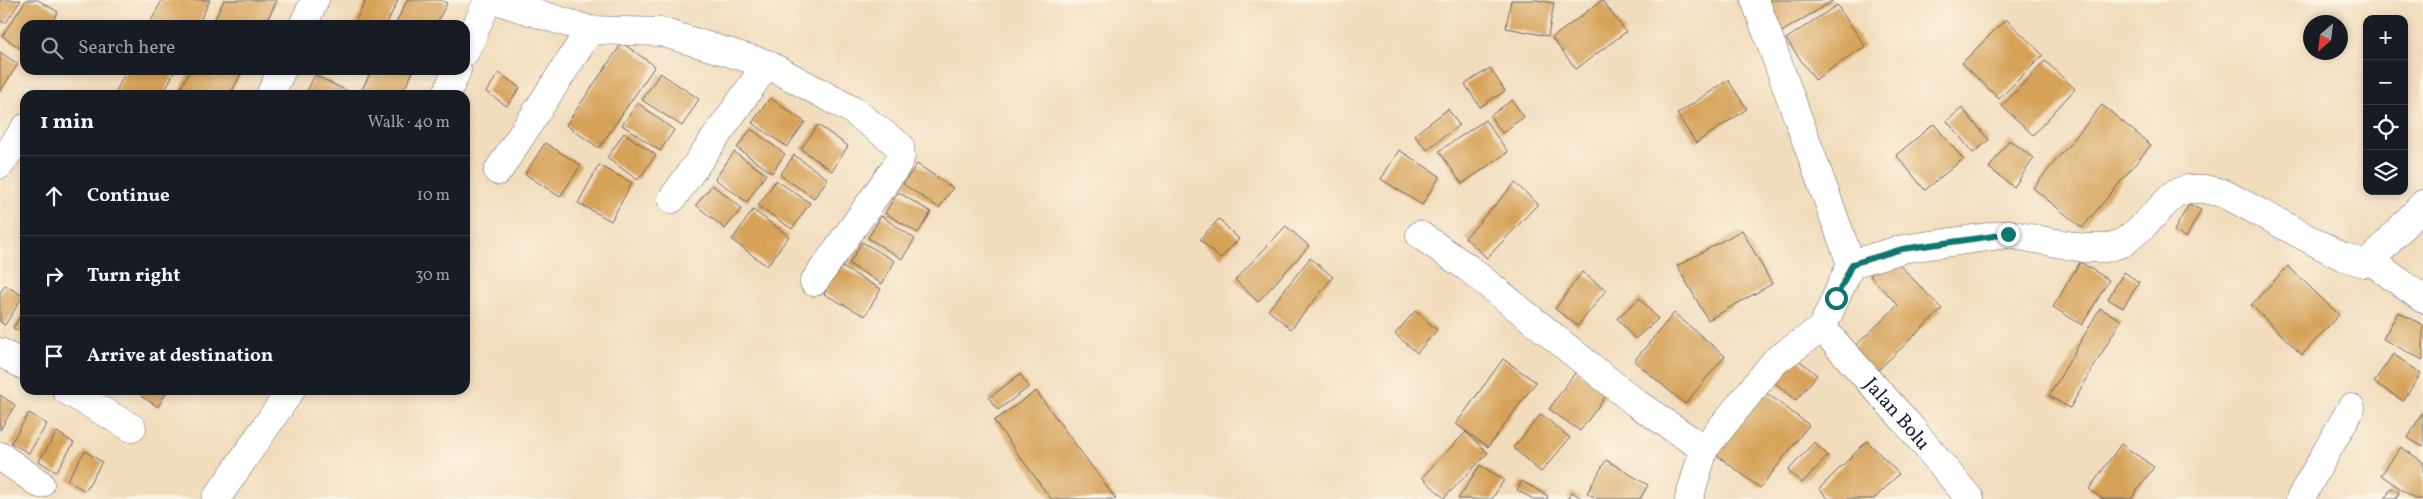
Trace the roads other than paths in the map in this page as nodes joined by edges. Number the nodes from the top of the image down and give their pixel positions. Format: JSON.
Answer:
{"nodes":[{"id":1,"x":315,"y":0,"type":"edge"},
{"id":2,"x":488,"y":0,"type":"edge"},
{"id":3,"x":495,"y":0,"type":"edge"},
{"id":4,"x":1756,"y":0,"type":"edge"},
{"id":5,"x":305,"y":20,"type":"edge"},
{"id":6,"x":590,"y":30,"type":"junction"},
{"id":7,"x":470,"y":41,"type":"edge"},
{"id":8,"x":767,"y":64,"type":"junction"},
{"id":9,"x":280,"y":75,"type":"edge"},
{"id":10,"x":455,"y":75,"type":"edge"},
{"id":11,"x":272,"y":90,"type":"edge"},
{"id":12,"x":448,"y":90,"type":"edge"},
{"id":13,"x":20,"y":135,"type":"edge"},
{"id":14,"x":0,"y":165,"type":"edge"},
{"id":15,"x":498,"y":171,"type":"dead end"},
{"id":16,"x":672,"y":199,"type":"dead end"},
{"id":17,"x":2423,"y":204,"type":"edge"},
{"id":18,"x":1420,"y":235,"type":"dead end"},
{"id":19,"x":2371,"y":261,"type":"junction"},
{"id":20,"x":1852,"y":264,"type":"junction"},
{"id":21,"x":814,"y":282,"type":"dead end"},
{"id":22,"x":2423,"y":299,"type":"edge"},
{"id":23,"x":1822,"y":328,"type":"junction"},
{"id":24,"x":0,"y":352,"type":"edge"},
{"id":25,"x":20,"y":363,"type":"edge"},
{"id":26,"x":75,"y":395,"type":"edge"},
{"id":27,"x":288,"y":395,"type":"edge"},
{"id":28,"x":2351,"y":408,"type":"dead end"},
{"id":29,"x":132,"y":428,"type":"dead end"},
{"id":30,"x":1704,"y":449,"type":"junction"},
{"id":31,"x":0,"y":456,"type":"edge"},
{"id":32,"x":40,"y":484,"type":"dead end"},
{"id":33,"x":216,"y":499,"type":"edge"},
{"id":34,"x":1689,"y":499,"type":"edge"},
{"id":35,"x":1970,"y":499,"type":"edge"},
{"id":36,"x":2300,"y":499,"type":"edge"}],
"edges":[{"from":1,"to":5,"type":"street"},
{"from":2,"to":7,"type":"street"},
{"from":3,"to":6,"type":"street"},
{"from":4,"to":20,"type":"street"},
{"from":6,"to":8,"type":"street"},
{"from":6,"to":15,"type":"street"},
{"from":8,"to":16,"type":"street"},
{"from":8,"to":21,"type":"street"},
{"from":9,"to":11,"type":"street"},
{"from":10,"to":12,"type":"street"},
{"from":13,"to":14,"type":"street"},
{"from":17,"to":19,"type":"street"},
{"from":18,"to":30,"type":"street"},
{"from":19,"to":20,"type":"street"},
{"from":19,"to":22,"type":"street"},
{"from":20,"to":23,"type":"street"},
{"from":23,"to":30,"type":"street"},
{"from":23,"to":35,"type":"street","name":"Jalan Bolu"},
{"from":24,"to":25,"type":"street"},
{"from":26,"to":29,"type":"street"},
{"from":27,"to":33,"type":"street"},
{"from":28,"to":36,"type":"street"},
{"from":30,"to":34,"type":"street"},
{"from":31,"to":32,"type":"street"}]}
